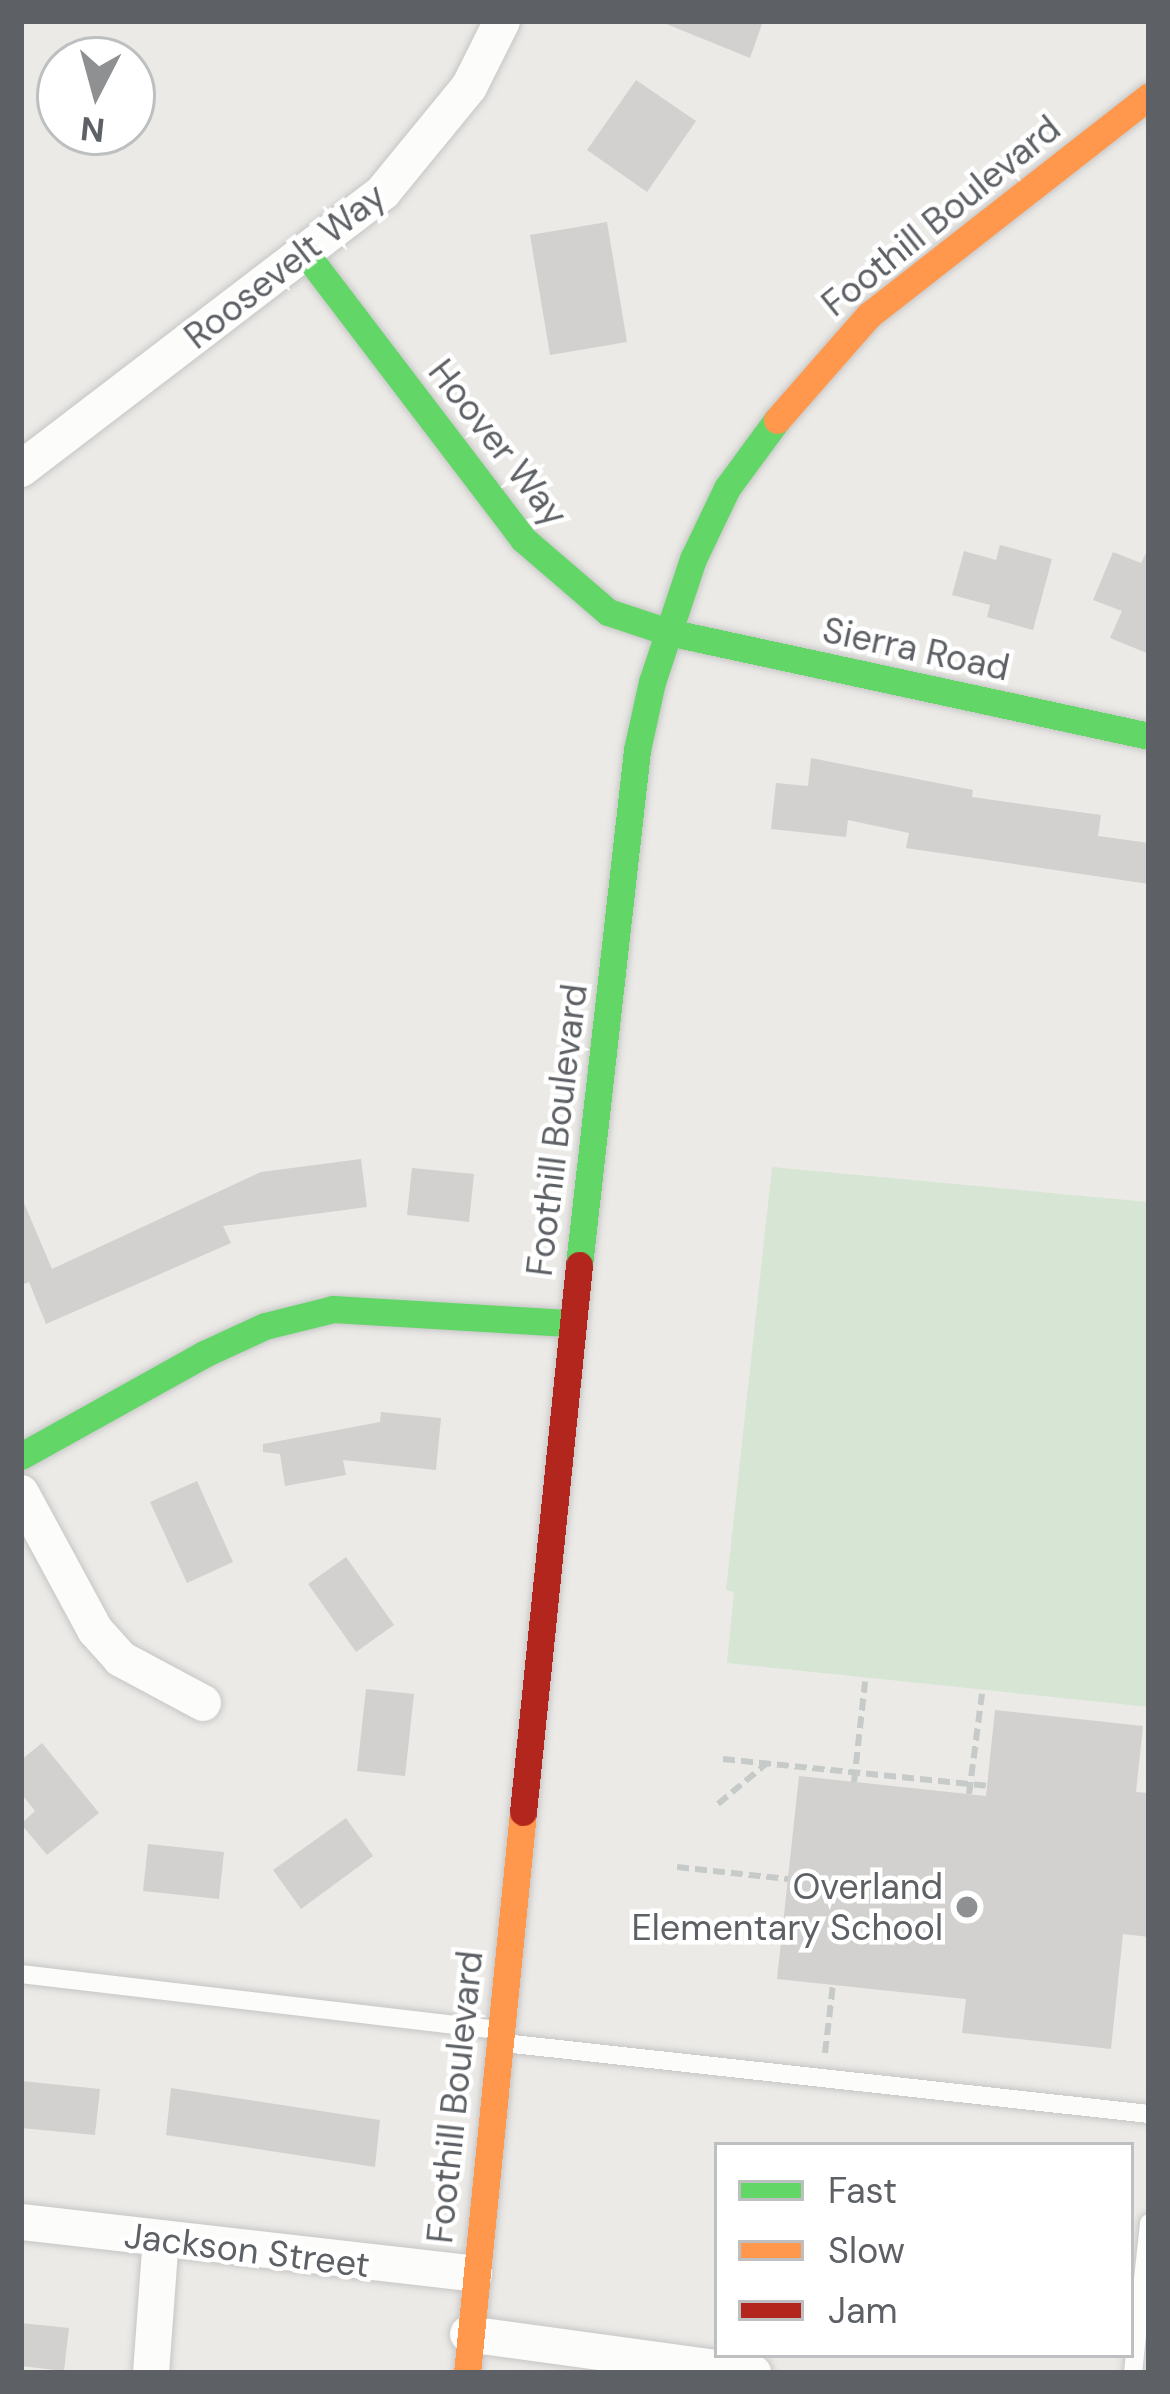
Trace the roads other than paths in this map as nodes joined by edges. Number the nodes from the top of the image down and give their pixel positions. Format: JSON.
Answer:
{"nodes":[{"id":1,"x":502,"y":21,"type":"edge"},
{"id":2,"x":1149,"y":96,"type":"edge"},
{"id":3,"x":306,"y":254,"type":"junction"},
{"id":4,"x":21,"y":470,"type":"edge"},
{"id":5,"x":668,"y":632,"type":"junction"},
{"id":6,"x":1149,"y":736,"type":"edge"},
{"id":7,"x":572,"y":1323,"type":"junction"},
{"id":8,"x":21,"y":1456,"type":"edge"},
{"id":9,"x":21,"y":1493,"type":"edge"},
{"id":10,"x":203,"y":1703,"type":"dead end"},
{"id":11,"x":21,"y":1973,"type":"edge"},
{"id":12,"x":498,"y":2037,"type":"junction"},
{"id":13,"x":1149,"y":2114,"type":"edge"},
{"id":14,"x":21,"y":2222,"type":"edge"},
{"id":15,"x":1149,"y":2222,"type":"edge"},
{"id":16,"x":160,"y":2238,"type":"junction"},
{"id":17,"x":473,"y":2274,"type":"junction"},
{"id":18,"x":468,"y":2334,"type":"junction"},
{"id":19,"x":1134,"y":2355,"type":"edge"},
{"id":20,"x":151,"y":2373,"type":"edge"},
{"id":21,"x":467,"y":2373,"type":"edge"},
{"id":22,"x":753,"y":2373,"type":"edge"}],
"edges":[{"from":1,"to":3,"type":"street","name":"Roosevelt Way"},
{"from":2,"to":5,"type":"main road","name":"Foothill Boulevard"},
{"from":3,"to":4,"type":"street","name":"Roosevelt Way"},
{"from":3,"to":5,"type":"main road","name":"Hoover Way"},
{"from":5,"to":6,"type":"main road","name":"Sierra Road"},
{"from":5,"to":7,"type":"main road","name":"Foothill Boulevard"},
{"from":7,"to":8,"type":"main road"},
{"from":7,"to":12,"type":"main road","name":"Foothill Boulevard"},
{"from":9,"to":10,"type":"street"},
{"from":11,"to":12,"type":"lane"},
{"from":12,"to":13,"type":"lane"},
{"from":12,"to":17,"type":"main road","name":"Foothill Boulevard"},
{"from":14,"to":16,"type":"street","name":"Jackson Street"},
{"from":15,"to":19,"type":"lane"},
{"from":16,"to":17,"type":"street","name":"Jackson Street"},
{"from":16,"to":20,"type":"street"},
{"from":17,"to":18,"type":"main road","name":"Foothill Boulevard"},
{"from":18,"to":21,"type":"main road","name":"Foothill Boulevard"},
{"from":18,"to":22,"type":"street"}]}
